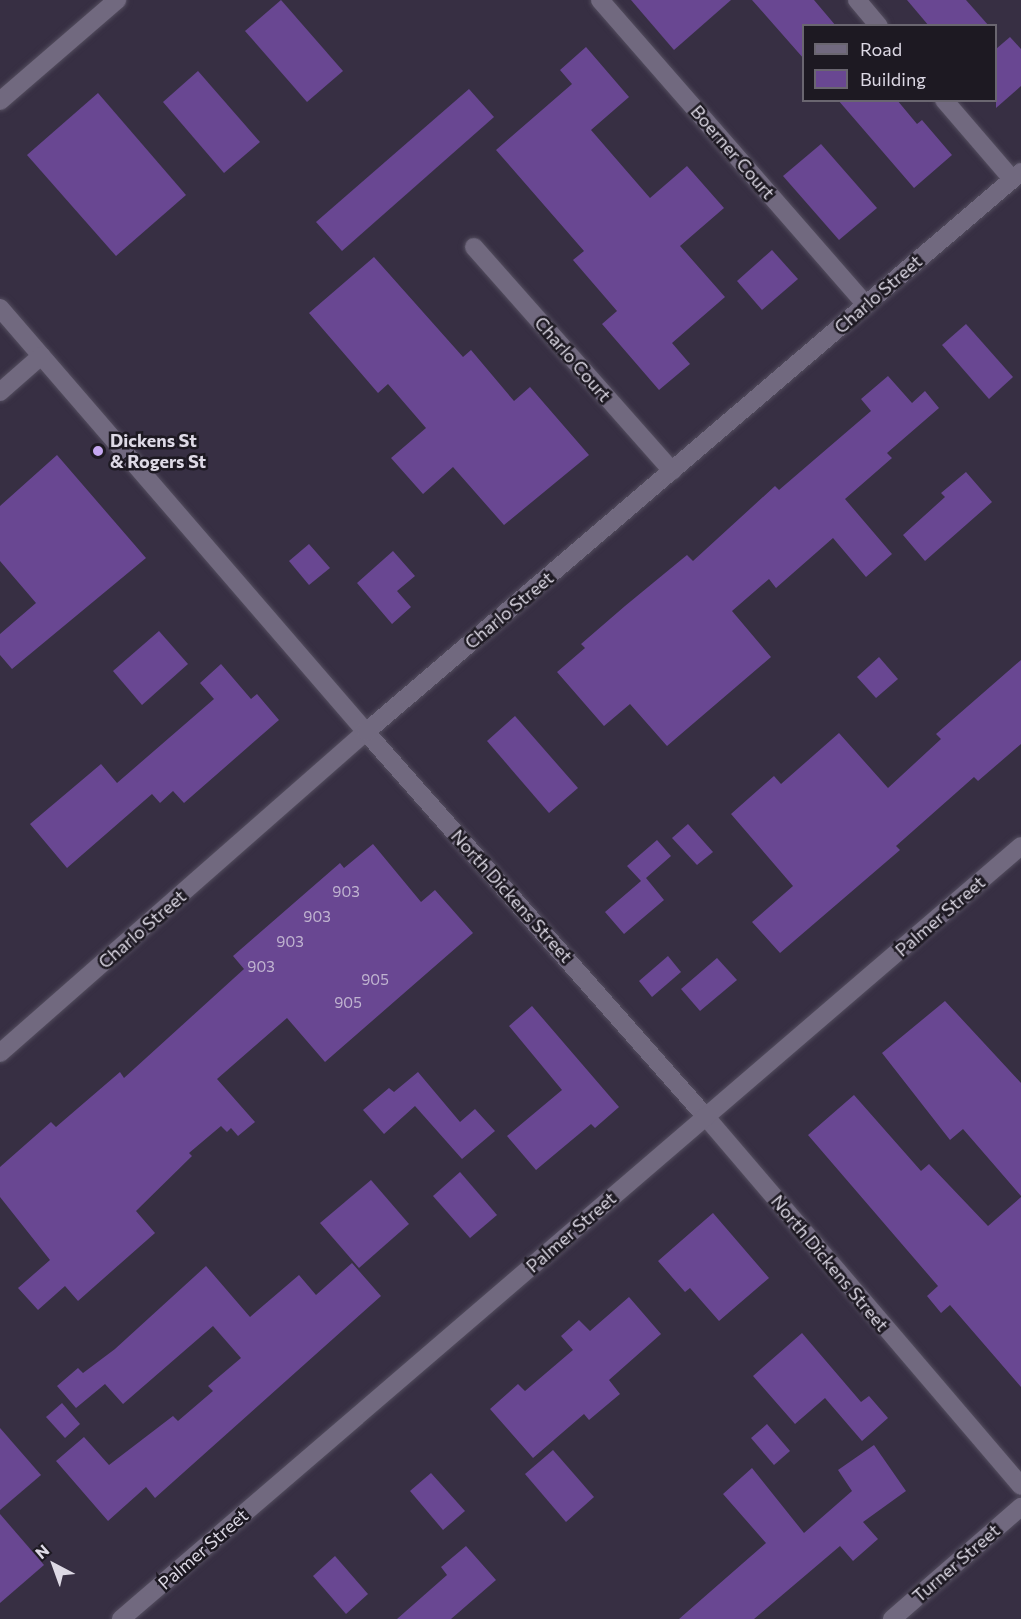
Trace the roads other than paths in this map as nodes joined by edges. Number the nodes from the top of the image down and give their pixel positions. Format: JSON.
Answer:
{"nodes":[{"id":1,"x":117,"y":0,"type":"edge"},
{"id":2,"x":600,"y":0,"type":"edge"},
{"id":3,"x":856,"y":0,"type":"edge"},
{"id":4,"x":877,"y":24,"type":"edge"},
{"id":5,"x":0,"y":101,"type":"edge"},
{"id":6,"x":946,"y":102,"type":"edge"},
{"id":7,"x":1016,"y":175,"type":"edge"},
{"id":8,"x":474,"y":247,"type":"dead end"},
{"id":9,"x":866,"y":305,"type":"junction"},
{"id":10,"x":0,"y":308,"type":"edge"},
{"id":11,"x":41,"y":356,"type":"junction"},
{"id":12,"x":0,"y":392,"type":"edge"},
{"id":13,"x":672,"y":471,"type":"junction"},
{"id":14,"x":366,"y":732,"type":"junction"},
{"id":15,"x":1021,"y":846,"type":"edge"},
{"id":16,"x":0,"y":1053,"type":"edge"},
{"id":17,"x":706,"y":1117,"type":"junction"},
{"id":18,"x":1021,"y":1486,"type":"edge"},
{"id":19,"x":1021,"y":1507,"type":"edge"},
{"id":20,"x":121,"y":1619,"type":"edge"},
{"id":21,"x":892,"y":1619,"type":"edge"}],
"edges":[{"from":1,"to":5,"type":"street"},
{"from":2,"to":9,"type":"street","name":"Boerner Court"},
{"from":3,"to":4,"type":"street"},
{"from":6,"to":7,"type":"street"},
{"from":7,"to":9,"type":"street","name":"Charlo Street"},
{"from":8,"to":13,"type":"street","name":"Charlo Court"},
{"from":9,"to":13,"type":"street","name":"Charlo Street"},
{"from":10,"to":11,"type":"street","name":"North Dickens Street"},
{"from":11,"to":12,"type":"street"},
{"from":11,"to":14,"type":"street","name":"North Dickens Street"},
{"from":13,"to":14,"type":"street","name":"Charlo Street"},
{"from":14,"to":16,"type":"street","name":"Charlo Street"},
{"from":14,"to":17,"type":"street","name":"North Dickens Street"},
{"from":15,"to":17,"type":"street","name":"Palmer Street"},
{"from":17,"to":18,"type":"street","name":"North Dickens Street"},
{"from":17,"to":20,"type":"street","name":"Palmer Street"},
{"from":19,"to":21,"type":"street","name":"Turner Street"}]}
